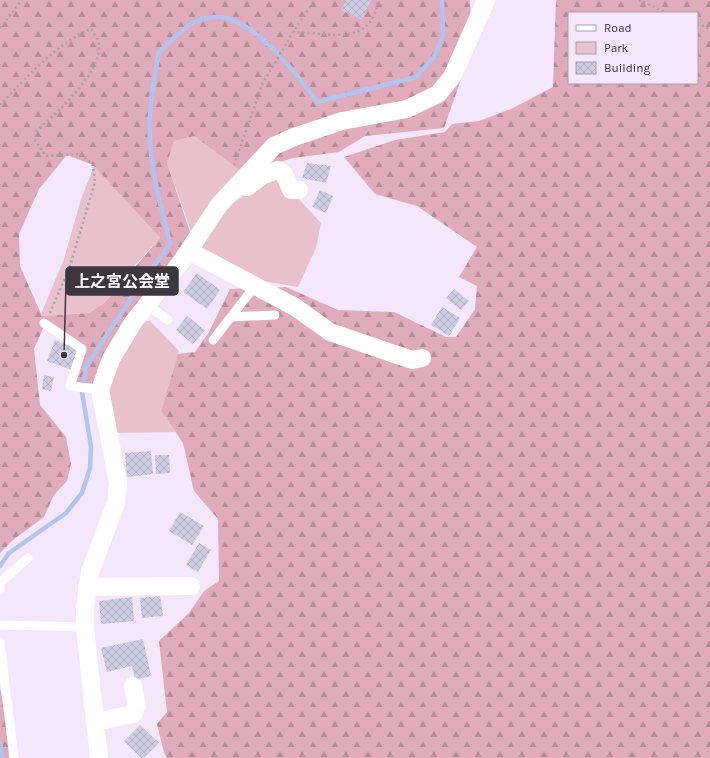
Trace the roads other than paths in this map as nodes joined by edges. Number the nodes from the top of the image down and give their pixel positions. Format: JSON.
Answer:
{"nodes":[{"id":1,"x":486,"y":0,"type":"edge"},
{"id":2,"x":299,"y":190,"type":"dead end"},
{"id":3,"x":220,"y":205,"type":"junction"},
{"id":4,"x":189,"y":251,"type":"junction"},
{"id":5,"x":254,"y":286,"type":"junction"},
{"id":6,"x":147,"y":305,"type":"junction"},
{"id":7,"x":275,"y":314,"type":"dead end"},
{"id":8,"x":231,"y":317,"type":"junction"},
{"id":9,"x":168,"y":320,"type":"dead end"},
{"id":10,"x":44,"y":323,"type":"road end"},
{"id":11,"x":213,"y":340,"type":"dead end"},
{"id":12,"x":422,"y":358,"type":"dead end"},
{"id":13,"x":94,"y":389,"type":"junction"},
{"id":14,"x":28,"y":558,"type":"dead end"},
{"id":15,"x":190,"y":586,"type":"dead end"},
{"id":16,"x":87,"y":587,"type":"junction"},
{"id":17,"x":0,"y":590,"type":"edge"},
{"id":18,"x":0,"y":625,"type":"edge"},
{"id":19,"x":85,"y":627,"type":"junction"},
{"id":20,"x":0,"y":642,"type":"edge"},
{"id":21,"x":133,"y":686,"type":"dead end"},
{"id":22,"x":95,"y":722,"type":"junction"},
{"id":23,"x":14,"y":758,"type":"edge"},
{"id":24,"x":99,"y":758,"type":"edge"}],
"edges":[{"from":1,"to":3,"type":"street"},
{"from":2,"to":3,"type":"street"},
{"from":3,"to":4,"type":"street"},
{"from":4,"to":5,"type":"street"},
{"from":4,"to":6,"type":"street"},
{"from":5,"to":8,"type":"lane"},
{"from":5,"to":12,"type":"street"},
{"from":6,"to":9,"type":"lane"},
{"from":6,"to":13,"type":"street"},
{"from":7,"to":8,"type":"lane"},
{"from":8,"to":11,"type":"lane"},
{"from":10,"to":13,"type":"lane"},
{"from":13,"to":16,"type":"street"},
{"from":14,"to":17,"type":"lane"},
{"from":15,"to":16,"type":"street"},
{"from":16,"to":19,"type":"street"},
{"from":18,"to":19,"type":"lane"},
{"from":19,"to":22,"type":"street"},
{"from":20,"to":23,"type":"lane"},
{"from":21,"to":22,"type":"street"},
{"from":22,"to":24,"type":"street"}]}
